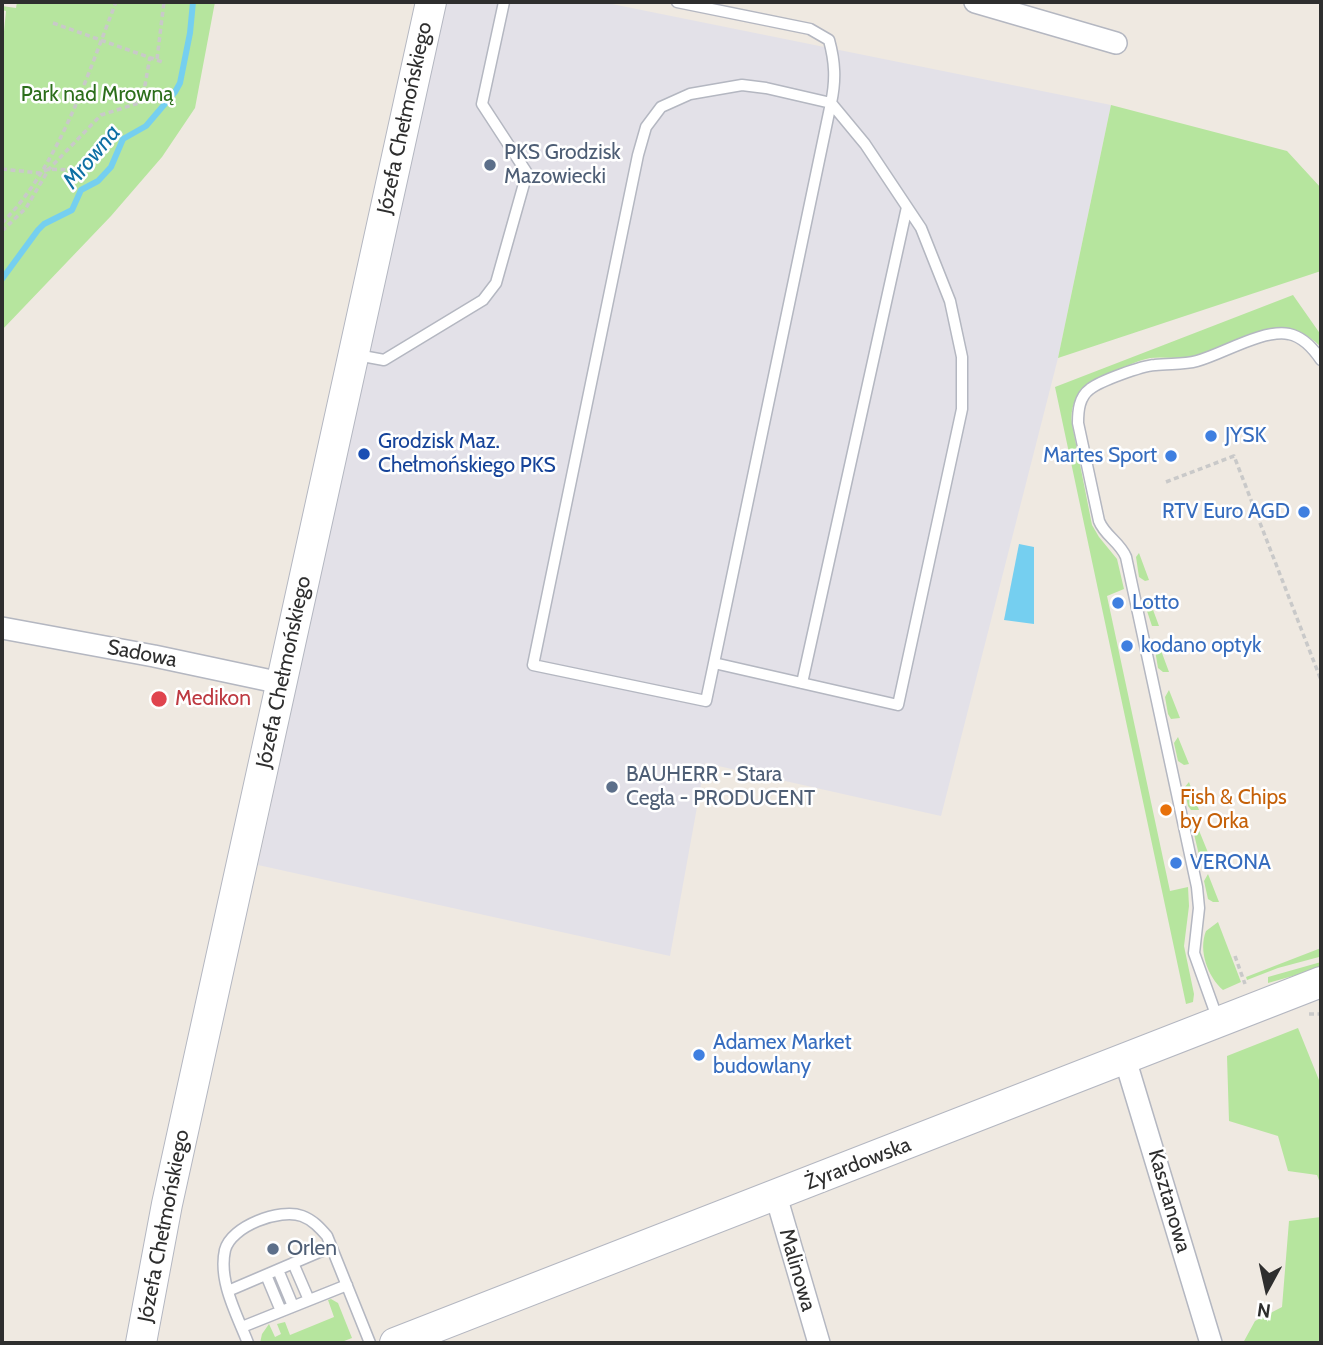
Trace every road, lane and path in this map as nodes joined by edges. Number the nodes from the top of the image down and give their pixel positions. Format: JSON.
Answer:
{"nodes":[{"id":1,"x":116,"y":2,"type":"edge"},
{"id":2,"x":164,"y":2,"type":"edge"},
{"id":3,"x":431,"y":2,"type":"edge"},
{"id":4,"x":504,"y":2,"type":"edge"},
{"id":5,"x":677,"y":2,"type":"edge"},
{"id":6,"x":975,"y":2,"type":"edge"},
{"id":7,"x":53,"y":23,"type":"dead end"},
{"id":8,"x":101,"y":39,"type":"junction"},
{"id":9,"x":1116,"y":43,"type":"dead end"},
{"id":10,"x":150,"y":57,"type":"junction"},
{"id":11,"x":157,"y":60,"type":"junction"},
{"id":12,"x":165,"y":63,"type":"dead end"},
{"id":13,"x":831,"y":103,"type":"junction"},
{"id":14,"x":2,"y":169,"type":"edge"},
{"id":15,"x":49,"y":169,"type":"junction"},
{"id":16,"x":69,"y":170,"type":"dead end"},
{"id":17,"x":39,"y":173,"type":"junction"},
{"id":18,"x":907,"y":207,"type":"junction"},
{"id":19,"x":2,"y":223,"type":"edge"},
{"id":20,"x":2,"y":231,"type":"edge"},
{"id":21,"x":354,"y":355,"type":"junction"},
{"id":22,"x":1321,"y":359,"type":"edge"},
{"id":23,"x":1166,"y":482,"type":"dead end"},
{"id":24,"x":2,"y":628,"type":"edge"},
{"id":25,"x":714,"y":663,"type":"junction"},
{"id":26,"x":1321,"y":680,"type":"edge"},
{"id":27,"x":281,"y":683,"type":"junction"},
{"id":28,"x":802,"y":683,"type":"junction"},
{"id":29,"x":1235,"y":956,"type":"dead end"},
{"id":30,"x":1321,"y":982,"type":"edge"},
{"id":31,"x":1245,"y":984,"type":"dead end"},
{"id":32,"x":1219,"y":1022,"type":"junction"},
{"id":33,"x":1125,"y":1059,"type":"junction"},
{"id":34,"x":776,"y":1196,"type":"junction"},
{"id":35,"x":331,"y":1247,"type":"junction"},
{"id":36,"x":293,"y":1263,"type":"junction"},
{"id":37,"x":278,"y":1270,"type":"junction"},
{"id":38,"x":266,"y":1275,"type":"junction"},
{"id":39,"x":347,"y":1285,"type":"junction"},
{"id":40,"x":228,"y":1291,"type":"junction"},
{"id":41,"x":309,"y":1300,"type":"junction"},
{"id":42,"x":293,"y":1306,"type":"junction"},
{"id":43,"x":281,"y":1311,"type":"junction"},
{"id":44,"x":242,"y":1327,"type":"junction"},
{"id":45,"x":141,"y":1343,"type":"edge"},
{"id":46,"x":248,"y":1343,"type":"edge"},
{"id":47,"x":370,"y":1343,"type":"edge"},
{"id":48,"x":395,"y":1343,"type":"edge"},
{"id":49,"x":819,"y":1343,"type":"edge"},
{"id":50,"x":1212,"y":1343,"type":"edge"}],
"edges":[{"from":1,"to":8,"type":"path"},
{"from":2,"to":11,"type":"path"},
{"from":3,"to":21,"type":"street","name":"Józefa Chełmońskiego"},
{"from":4,"to":21,"type":"lane"},
{"from":5,"to":13,"type":"lane"},
{"from":6,"to":9,"type":"street"},
{"from":7,"to":8,"type":"path"},
{"from":8,"to":10,"type":"path"},
{"from":8,"to":17,"type":"path"},
{"from":10,"to":11,"type":"path"},
{"from":10,"to":15,"type":"path"},
{"from":11,"to":12,"type":"path"},
{"from":13,"to":18,"type":"lane"},
{"from":13,"to":25,"type":"lane"},
{"from":13,"to":25,"type":"lane"},
{"from":14,"to":17,"type":"path"},
{"from":15,"to":16,"type":"path"},
{"from":15,"to":17,"type":"path"},
{"from":15,"to":20,"type":"path"},
{"from":17,"to":19,"type":"path"},
{"from":18,"to":28,"type":"lane"},
{"from":18,"to":28,"type":"lane"},
{"from":21,"to":27,"type":"street","name":"Józefa Chełmońskiego"},
{"from":22,"to":32,"type":"lane"},
{"from":23,"to":26,"type":"path"},
{"from":24,"to":27,"type":"street","name":"Sadowa"},
{"from":25,"to":28,"type":"lane"},
{"from":27,"to":45,"type":"street","name":"Józefa Chełmońskiego"},
{"from":29,"to":31,"type":"path"},
{"from":30,"to":32,"type":"street","name":"Żyrardowska"},
{"from":32,"to":33,"type":"street","name":"Żyrardowska"},
{"from":33,"to":34,"type":"street","name":"Żyrardowska"},
{"from":33,"to":50,"type":"street","name":"Kasztanowa"},
{"from":34,"to":48,"type":"street","name":"Żyrardowska"},
{"from":34,"to":49,"type":"street","name":"Malinowa"},
{"from":35,"to":36,"type":"lane"},
{"from":35,"to":39,"type":"lane"},
{"from":35,"to":40,"type":"lane"},
{"from":36,"to":37,"type":"lane"},
{"from":36,"to":41,"type":"lane"},
{"from":37,"to":38,"type":"lane"},
{"from":37,"to":42,"type":"lane"},
{"from":38,"to":40,"type":"lane"},
{"from":38,"to":43,"type":"lane"},
{"from":39,"to":41,"type":"lane"},
{"from":39,"to":47,"type":"lane"},
{"from":40,"to":44,"type":"lane"},
{"from":41,"to":42,"type":"lane"},
{"from":42,"to":43,"type":"lane"},
{"from":43,"to":44,"type":"lane"},
{"from":44,"to":46,"type":"lane"}]}
